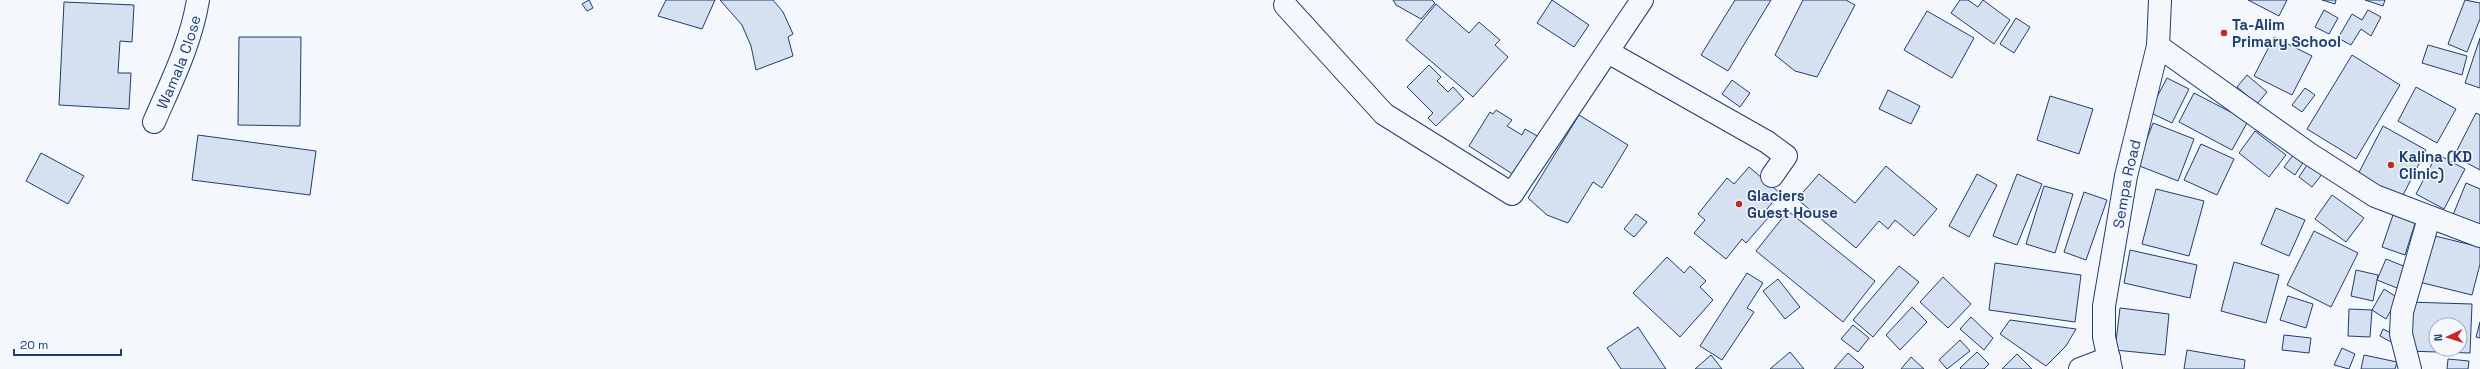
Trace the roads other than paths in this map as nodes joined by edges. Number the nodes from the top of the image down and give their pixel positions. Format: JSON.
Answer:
{"nodes":[{"id":1,"x":198,"y":0,"type":"edge"},
{"id":2,"x":1642,"y":0,"type":"edge"},
{"id":3,"x":2160,"y":0,"type":"edge"},
{"id":4,"x":1287,"y":2,"type":"edge"},
{"id":5,"x":2158,"y":46,"type":"junction"},
{"id":6,"x":1608,"y":52,"type":"junction"},
{"id":7,"x":154,"y":122,"type":"dead end"},
{"id":8,"x":1772,"y":176,"type":"dead end"},
{"id":9,"x":2429,"y":218,"type":"junction"},
{"id":10,"x":2480,"y":236,"type":"edge"},
{"id":11,"x":2110,"y":363,"type":"edge"},
{"id":12,"x":2080,"y":369,"type":"edge"},
{"id":13,"x":2410,"y":369,"type":"edge"}],
"edges":[{"from":1,"to":7,"type":"street","name":"Wamala Close"},
{"from":2,"to":6,"type":"street"},
{"from":3,"to":5,"type":"street","name":"Sempa Road"},
{"from":4,"to":6,"type":"street"},
{"from":5,"to":9,"type":"street"},
{"from":5,"to":11,"type":"street","name":"Sempa Road"},
{"from":6,"to":8,"type":"street"},
{"from":9,"to":10,"type":"street"},
{"from":9,"to":13,"type":"street"},
{"from":11,"to":12,"type":"street"}]}
